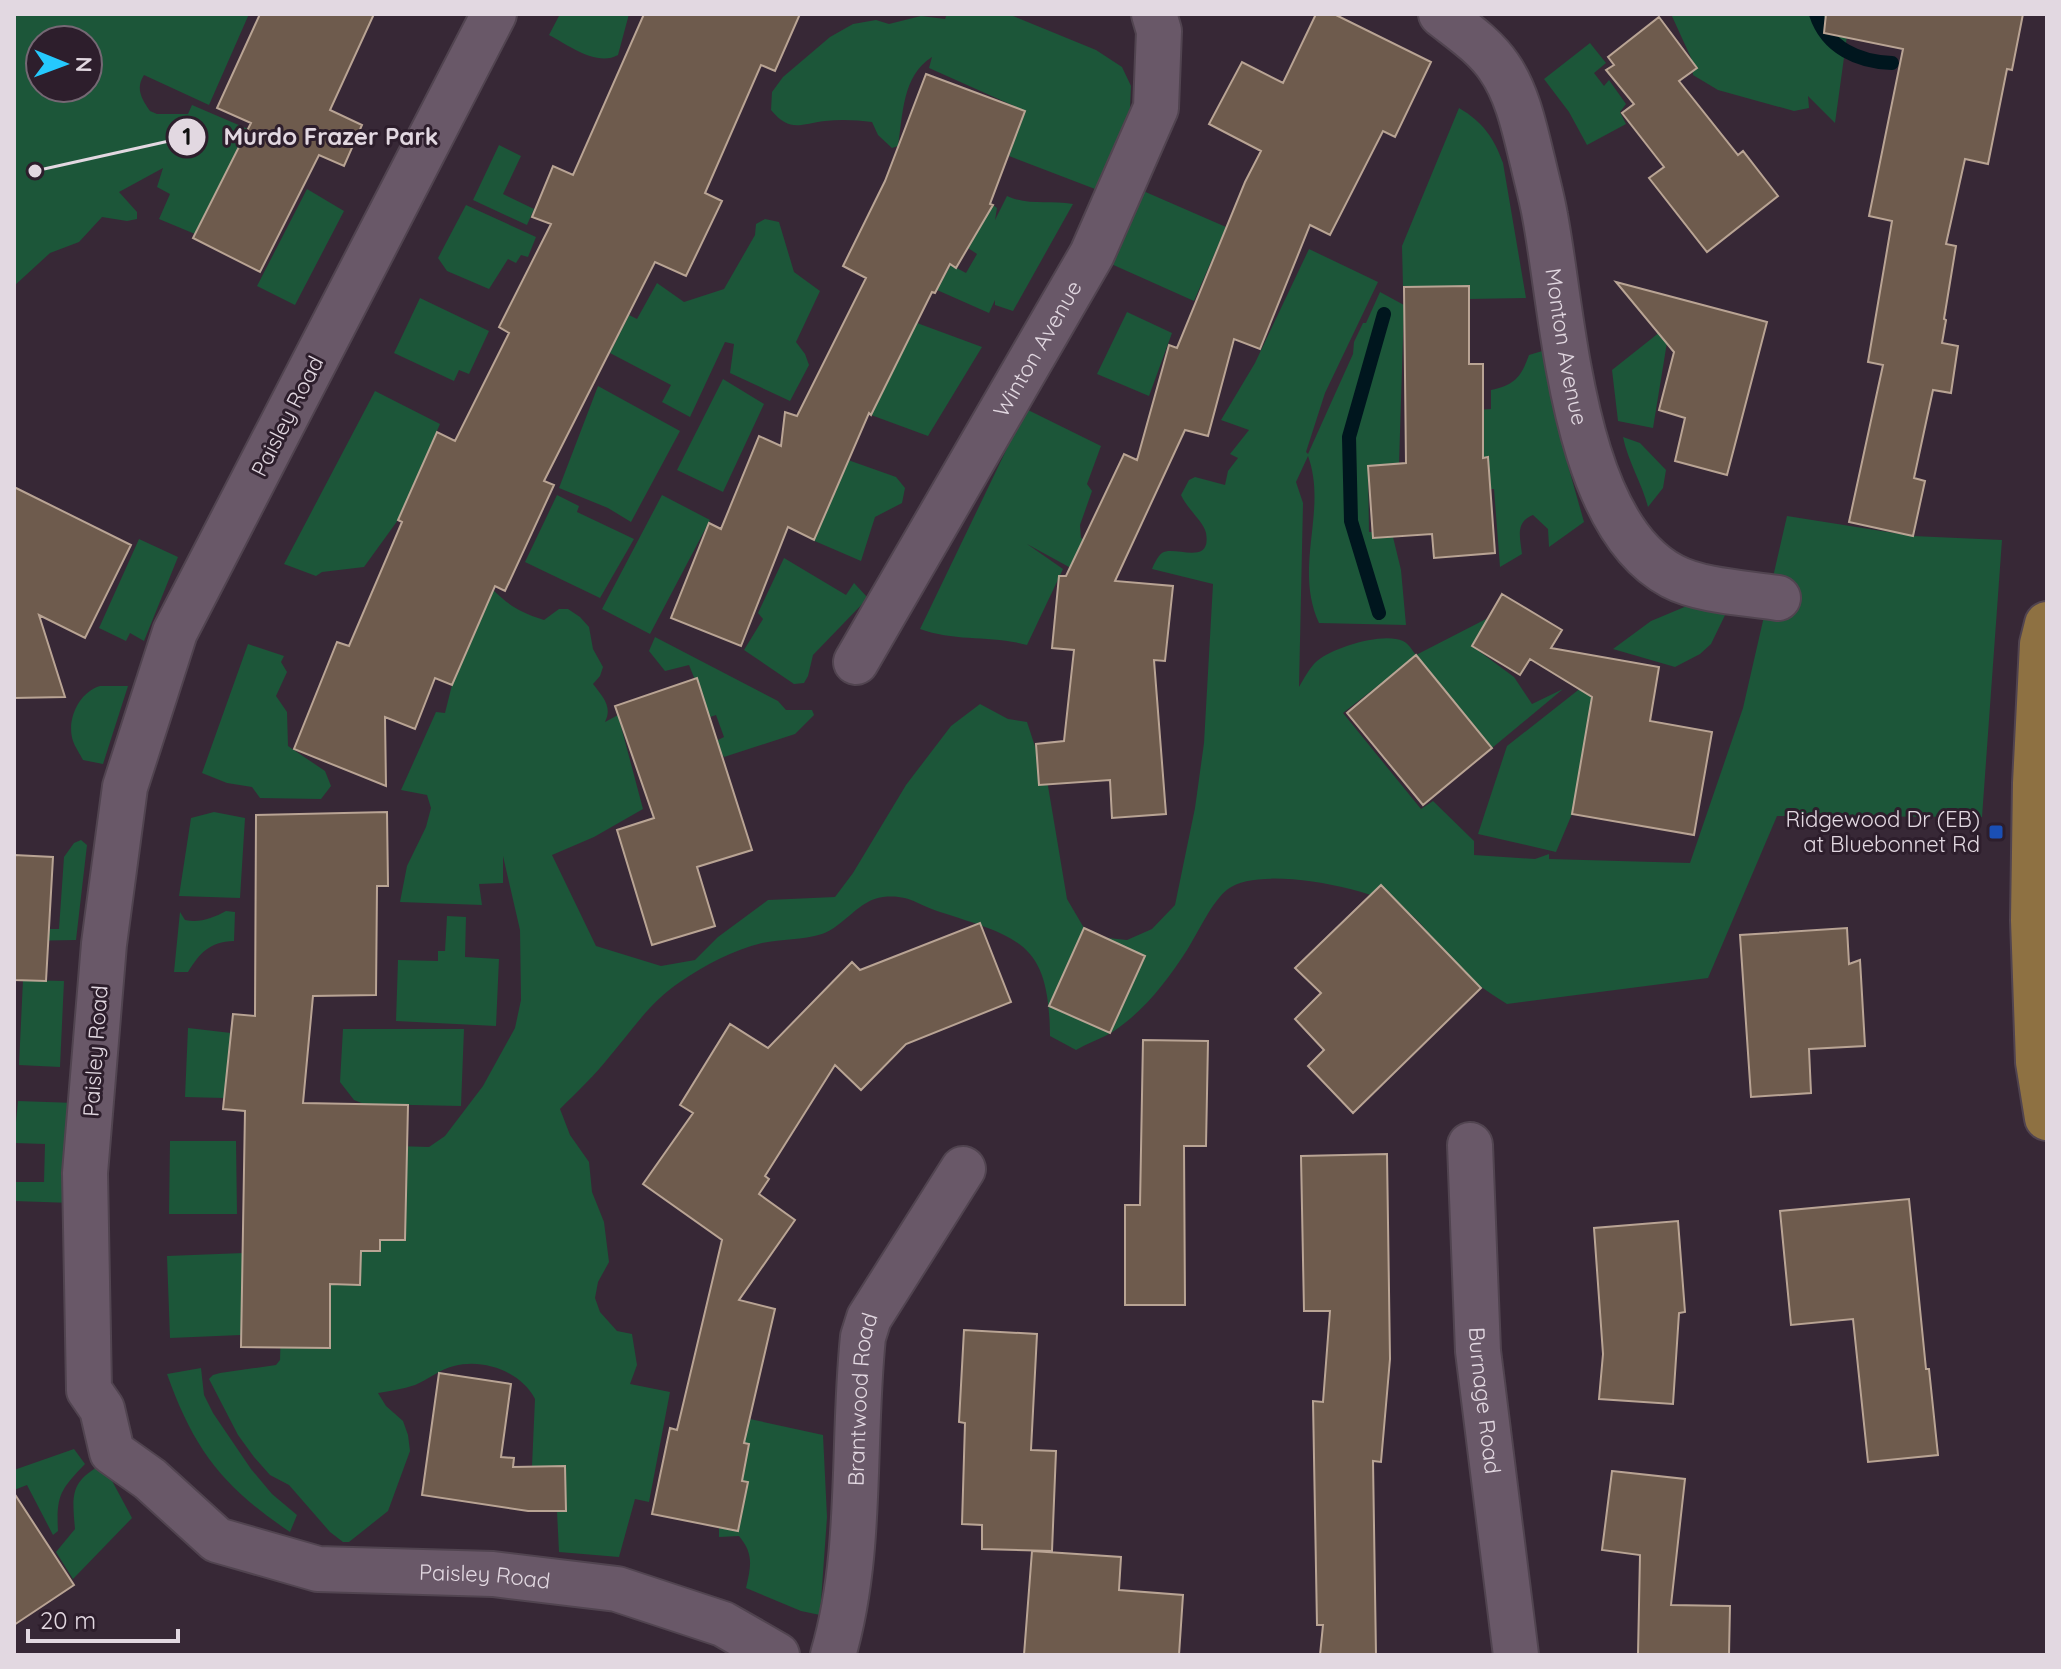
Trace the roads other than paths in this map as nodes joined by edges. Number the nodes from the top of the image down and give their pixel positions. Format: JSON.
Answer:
{"nodes":[{"id":1,"x":494,"y":14,"type":"edge"},
{"id":2,"x":1154,"y":14,"type":"edge"},
{"id":3,"x":1441,"y":14,"type":"edge"},
{"id":4,"x":1778,"y":598,"type":"dead end"},
{"id":5,"x":2047,"y":624,"type":"edge"},
{"id":6,"x":856,"y":662,"type":"dead end"},
{"id":7,"x":2046,"y":1105,"type":"edge"},
{"id":8,"x":1470,"y":1145,"type":"dead end"},
{"id":9,"x":963,"y":1169,"type":"dead end"},
{"id":10,"x":777,"y":1655,"type":"edge"},
{"id":11,"x":833,"y":1655,"type":"edge"},
{"id":12,"x":1516,"y":1655,"type":"edge"}],
"edges":[{"from":1,"to":10,"type":"street","name":"Paisley Road"},
{"from":2,"to":6,"type":"street","name":"Winton Avenue"},
{"from":3,"to":4,"type":"street","name":"Monton Avenue"},
{"from":5,"to":7,"type":"main road"},
{"from":8,"to":12,"type":"street","name":"Burnage Road"},
{"from":9,"to":11,"type":"street","name":"Brantwood Road"}]}
